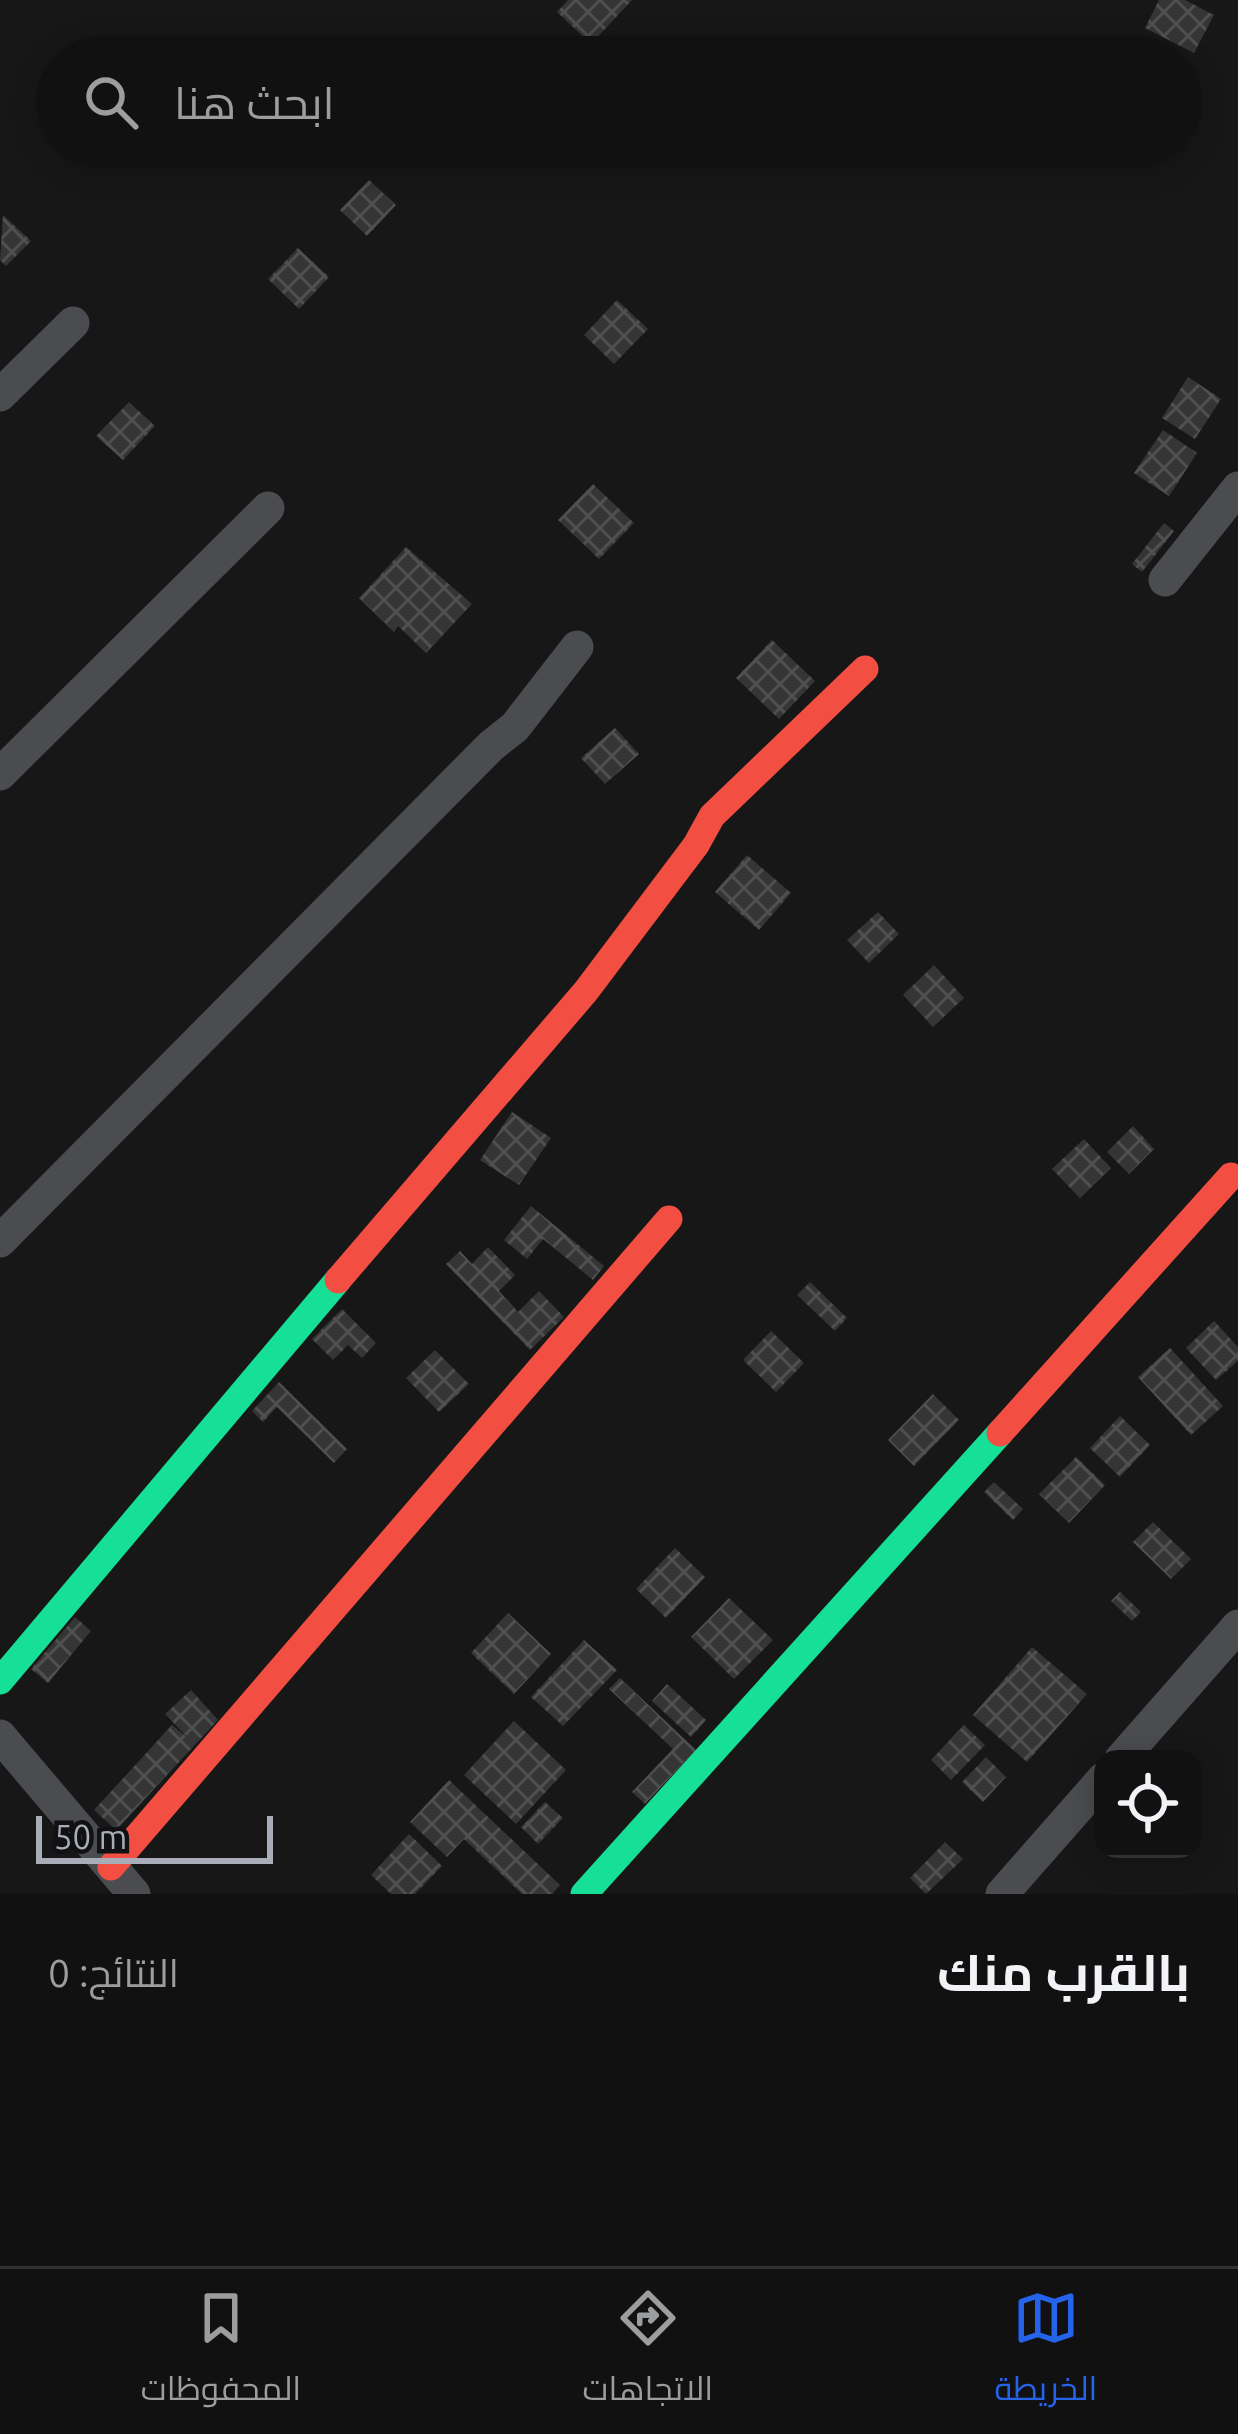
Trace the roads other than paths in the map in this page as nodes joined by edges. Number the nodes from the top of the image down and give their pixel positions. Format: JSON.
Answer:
{"nodes":[{"id":1,"x":73,"y":323,"type":"dead end"},
{"id":2,"x":0,"y":395,"type":"edge"},
{"id":3,"x":1238,"y":488,"type":"edge"},
{"id":4,"x":268,"y":508,"type":"dead end"},
{"id":5,"x":1165,"y":580,"type":"dead end"},
{"id":6,"x":577,"y":647,"type":"dead end"},
{"id":7,"x":865,"y":669,"type":"dead end"},
{"id":8,"x":0,"y":774,"type":"edge"},
{"id":9,"x":1231,"y":1176,"type":"dead end"},
{"id":10,"x":669,"y":1219,"type":"dead end"},
{"id":11,"x":0,"y":1241,"type":"edge"},
{"id":12,"x":1238,"y":1626,"type":"edge"},
{"id":13,"x":0,"y":1682,"type":"edge"},
{"id":14,"x":0,"y":1736,"type":"edge"},
{"id":15,"x":1129,"y":1750,"type":"edge"},
{"id":16,"x":1094,"y":1790,"type":"edge"},
{"id":17,"x":111,"y":1867,"type":"junction"},
{"id":18,"x":134,"y":1894,"type":"edge"},
{"id":19,"x":584,"y":1894,"type":"edge"},
{"id":20,"x":1002,"y":1894,"type":"edge"}],
"edges":[{"from":1,"to":2,"type":"street"},
{"from":3,"to":5,"type":"street"},
{"from":4,"to":8,"type":"street"},
{"from":6,"to":11,"type":"street"},
{"from":7,"to":13,"type":"street"},
{"from":9,"to":19,"type":"street"},
{"from":10,"to":17,"type":"street"},
{"from":12,"to":15,"type":"street"},
{"from":14,"to":17,"type":"street"},
{"from":16,"to":20,"type":"street"},
{"from":17,"to":18,"type":"street"}]}
